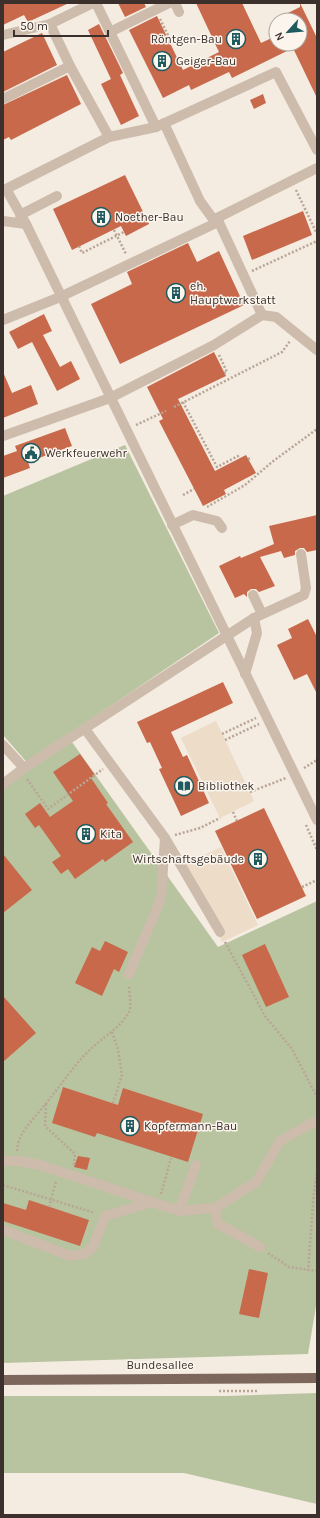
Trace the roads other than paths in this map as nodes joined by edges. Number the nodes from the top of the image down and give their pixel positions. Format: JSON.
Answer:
{"nodes":[{"id":1,"x":93,"y":3,"type":"edge"},
{"id":2,"x":96,"y":3,"type":"edge"},
{"id":3,"x":169,"y":3,"type":"edge"},
{"id":4,"x":50,"y":24,"type":"junction"},
{"id":5,"x":110,"y":32,"type":"junction"},
{"id":6,"x":3,"y":36,"type":"edge"},
{"id":7,"x":70,"y":66,"type":"junction"},
{"id":8,"x":3,"y":99,"type":"edge"},
{"id":9,"x":160,"y":125,"type":"junction"},
{"id":10,"x":109,"y":137,"type":"junction"},
{"id":11,"x":317,"y":150,"type":"edge"},
{"id":12,"x":317,"y":168,"type":"edge"},
{"id":13,"x":57,"y":196,"type":"dead end"},
{"id":14,"x":20,"y":215,"type":"junction"},
{"id":15,"x":217,"y":220,"type":"junction"},
{"id":16,"x":3,"y":221,"type":"edge"},
{"id":17,"x":26,"y":224,"type":"junction"},
{"id":18,"x":60,"y":297,"type":"junction"},
{"id":19,"x":262,"y":315,"type":"junction"},
{"id":20,"x":4,"y":317,"type":"edge"},
{"id":21,"x":317,"y":350,"type":"edge"},
{"id":22,"x":110,"y":398,"type":"junction"},
{"id":23,"x":3,"y":436,"type":"edge"},
{"id":24,"x":172,"y":525,"type":"junction"},
{"id":25,"x":222,"y":528,"type":"dead end"},
{"id":26,"x":301,"y":554,"type":"dead end"},
{"id":27,"x":252,"y":595,"type":"dead end"},
{"id":28,"x":258,"y":616,"type":"junction"},
{"id":29,"x":226,"y":635,"type":"junction"},
{"id":30,"x":245,"y":674,"type":"junction"},
{"id":31,"x":85,"y":729,"type":"junction"},
{"id":32,"x":3,"y":744,"type":"edge"},
{"id":33,"x":22,"y":769,"type":"junction"},
{"id":34,"x":3,"y":784,"type":"edge"},
{"id":35,"x":317,"y":820,"type":"edge"},
{"id":36,"x":165,"y":838,"type":"junction"},
{"id":37,"x":220,"y":932,"type":"road end"},
{"id":38,"x":129,"y":974,"type":"road end"},
{"id":39,"x":317,"y":1123,"type":"edge"},
{"id":40,"x":3,"y":1161,"type":"edge"},
{"id":41,"x":196,"y":1166,"type":"dead end"},
{"id":42,"x":155,"y":1203,"type":"junction"},
{"id":43,"x":215,"y":1208,"type":"junction"},
{"id":44,"x":179,"y":1211,"type":"junction"},
{"id":45,"x":3,"y":1230,"type":"edge"},
{"id":46,"x":260,"y":1247,"type":"road end"},
{"id":47,"x":317,"y":1378,"type":"edge"},
{"id":48,"x":3,"y":1380,"type":"edge"}],
"edges":[{"from":1,"to":4,"type":"street"},
{"from":2,"to":5,"type":"street"},
{"from":3,"to":5,"type":"street"},
{"from":4,"to":6,"type":"street"},
{"from":4,"to":7,"type":"street"},
{"from":5,"to":9,"type":"street"},
{"from":7,"to":8,"type":"street"},
{"from":7,"to":10,"type":"street"},
{"from":9,"to":10,"type":"street"},
{"from":9,"to":11,"type":"street"},
{"from":9,"to":15,"type":"street"},
{"from":10,"to":14,"type":"street"},
{"from":12,"to":15,"type":"street"},
{"from":13,"to":14,"type":"street"},
{"from":14,"to":17,"type":"street"},
{"from":15,"to":18,"type":"street"},
{"from":15,"to":19,"type":"street"},
{"from":16,"to":17,"type":"street"},
{"from":17,"to":18,"type":"street"},
{"from":18,"to":20,"type":"street"},
{"from":18,"to":22,"type":"street"},
{"from":19,"to":21,"type":"street"},
{"from":19,"to":22,"type":"street"},
{"from":22,"to":23,"type":"street"},
{"from":22,"to":24,"type":"street"},
{"from":24,"to":25,"type":"street"},
{"from":24,"to":29,"type":"street"},
{"from":26,"to":28,"type":"street"},
{"from":27,"to":28,"type":"street"},
{"from":28,"to":29,"type":"street"},
{"from":28,"to":30,"type":"street"},
{"from":29,"to":30,"type":"street"},
{"from":29,"to":31,"type":"street"},
{"from":30,"to":35,"type":"street"},
{"from":31,"to":33,"type":"street"},
{"from":31,"to":36,"type":"street"},
{"from":32,"to":33,"type":"street"},
{"from":33,"to":34,"type":"street"},
{"from":36,"to":37,"type":"street"},
{"from":36,"to":38,"type":"street"},
{"from":39,"to":43,"type":"street"},
{"from":40,"to":42,"type":"street"},
{"from":41,"to":44,"type":"street"},
{"from":42,"to":44,"type":"street"},
{"from":42,"to":45,"type":"street"},
{"from":43,"to":44,"type":"street"},
{"from":43,"to":46,"type":"street"},
{"from":47,"to":48,"type":"main road","name":"Bundesallee"}]}
